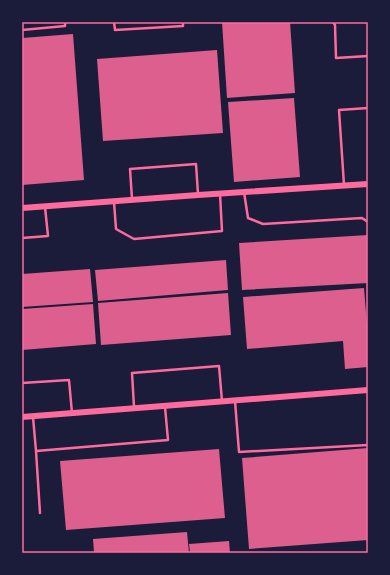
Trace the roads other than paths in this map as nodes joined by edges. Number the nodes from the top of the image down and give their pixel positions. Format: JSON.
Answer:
{"nodes":[{"id":1,"x":65,"y":22,"type":"edge"},
{"id":2,"x":114,"y":22,"type":"edge"},
{"id":3,"x":183,"y":22,"type":"edge"},
{"id":4,"x":333,"y":22,"type":"edge"},
{"id":5,"x":22,"y":30,"type":"edge"},
{"id":6,"x":368,"y":56,"type":"edge"},
{"id":7,"x":368,"y":108,"type":"edge"},
{"id":8,"x":368,"y":184,"type":"edge"},
{"id":9,"x":344,"y":185,"type":"junction"},
{"id":10,"x":244,"y":192,"type":"junction"},
{"id":11,"x":220,"y":194,"type":"junction"},
{"id":12,"x":198,"y":195,"type":"junction"},
{"id":13,"x":132,"y":200,"type":"junction"},
{"id":14,"x":114,"y":201,"type":"junction"},
{"id":15,"x":45,"y":206,"type":"junction"},
{"id":16,"x":22,"y":208,"type":"edge"},
{"id":17,"x":368,"y":222,"type":"edge"},
{"id":18,"x":22,"y":238,"type":"edge"},
{"id":19,"x":22,"y":383,"type":"edge"},
{"id":20,"x":368,"y":390,"type":"edge"},
{"id":21,"x":235,"y":401,"type":"junction"},
{"id":22,"x":222,"y":402,"type":"junction"},
{"id":23,"x":165,"y":406,"type":"junction"},
{"id":24,"x":135,"y":408,"type":"junction"},
{"id":25,"x":72,"y":413,"type":"junction"},
{"id":26,"x":33,"y":416,"type":"junction"},
{"id":27,"x":22,"y":417,"type":"edge"},
{"id":28,"x":368,"y":445,"type":"edge"},
{"id":29,"x":36,"y":452,"type":"junction"},
{"id":30,"x":40,"y":513,"type":"dead end"}],
"edges":[{"from":1,"to":5,"type":"lane"},
{"from":2,"to":3,"type":"lane"},
{"from":4,"to":6,"type":"lane"},
{"from":7,"to":9,"type":"lane"},
{"from":8,"to":9,"type":"street"},
{"from":9,"to":10,"type":"street"},
{"from":10,"to":11,"type":"street"},
{"from":10,"to":17,"type":"lane"},
{"from":11,"to":12,"type":"street"},
{"from":11,"to":14,"type":"lane"},
{"from":12,"to":13,"type":"street"},
{"from":12,"to":13,"type":"lane"},
{"from":13,"to":14,"type":"street"},
{"from":14,"to":15,"type":"street"},
{"from":15,"to":16,"type":"street"},
{"from":15,"to":18,"type":"lane"},
{"from":19,"to":25,"type":"lane"},
{"from":20,"to":21,"type":"street"},
{"from":21,"to":22,"type":"street"},
{"from":21,"to":28,"type":"lane"},
{"from":22,"to":23,"type":"street"},
{"from":22,"to":24,"type":"lane"},
{"from":23,"to":24,"type":"street"},
{"from":23,"to":29,"type":"lane"},
{"from":24,"to":25,"type":"street"},
{"from":25,"to":26,"type":"street"},
{"from":26,"to":27,"type":"street"},
{"from":26,"to":29,"type":"lane"},
{"from":29,"to":30,"type":"lane"}]}
